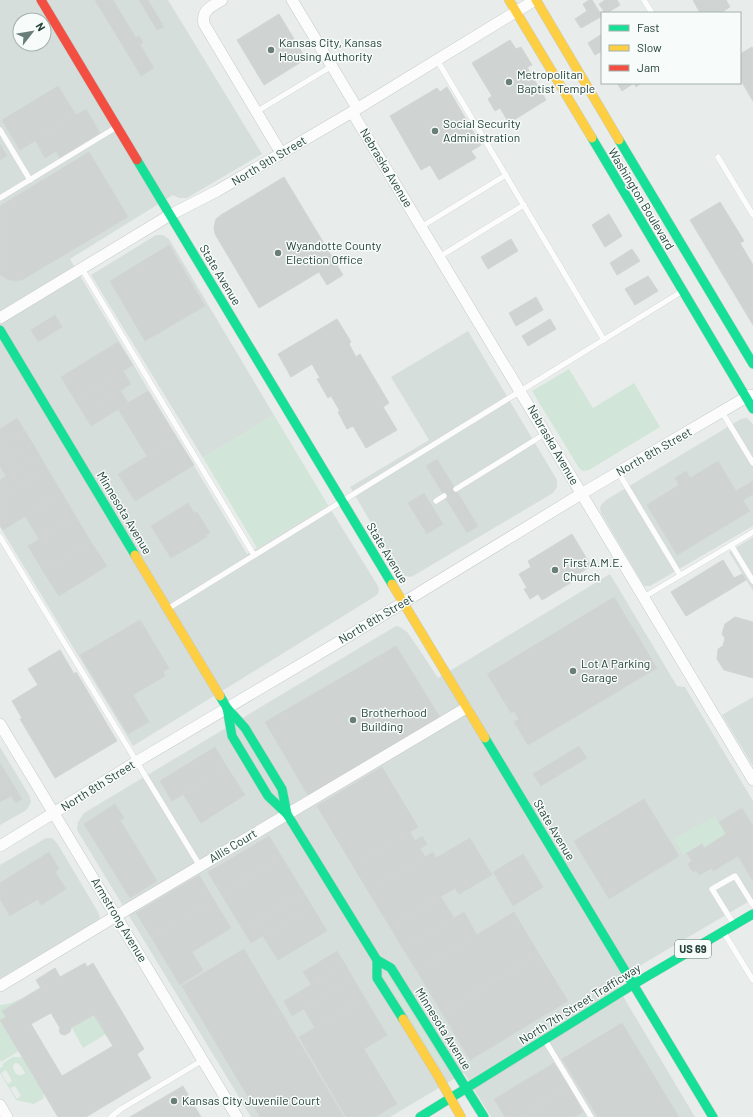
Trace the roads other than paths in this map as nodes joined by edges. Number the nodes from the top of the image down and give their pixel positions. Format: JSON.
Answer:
{"nodes":[{"id":1,"x":41,"y":0,"type":"edge"},
{"id":2,"x":222,"y":0,"type":"edge"},
{"id":3,"x":292,"y":0,"type":"edge"},
{"id":4,"x":509,"y":0,"type":"edge"},
{"id":5,"x":536,"y":0,"type":"edge"},
{"id":6,"x":644,"y":0,"type":"edge"},
{"id":7,"x":516,"y":12,"type":"junction"},
{"id":8,"x":651,"y":12,"type":"edge"},
{"id":9,"x":437,"y":60,"type":"junction"},
{"id":10,"x":332,"y":66,"type":"junction"},
{"id":11,"x":354,"y":110,"type":"junction"},
{"id":12,"x":256,"y":112,"type":"junction"},
{"id":13,"x":117,"y":127,"type":"junction"},
{"id":14,"x":0,"y":130,"type":"edge"},
{"id":15,"x":281,"y":153,"type":"junction"},
{"id":16,"x":718,"y":157,"type":"dead end"},
{"id":17,"x":506,"y":175,"type":"junction"},
{"id":18,"x":30,"y":180,"type":"junction"},
{"id":19,"x":0,"y":198,"type":"edge"},
{"id":20,"x":524,"y":205,"type":"junction"},
{"id":21,"x":170,"y":215,"type":"junction"},
{"id":22,"x":753,"y":215,"type":"edge"},
{"id":23,"x":421,"y":227,"type":"junction"},
{"id":24,"x":439,"y":257,"type":"junction"},
{"id":25,"x":82,"y":269,"type":"junction"},
{"id":26,"x":682,"y":291,"type":"junction"},
{"id":27,"x":0,"y":318,"type":"edge"},
{"id":28,"x":0,"y":330,"type":"edge"},
{"id":29,"x":604,"y":340,"type":"junction"},
{"id":30,"x":753,"y":364,"type":"edge"},
{"id":31,"x":521,"y":391,"type":"junction"},
{"id":32,"x":750,"y":396,"type":"edge"},
{"id":33,"x":753,"y":409,"type":"edge"},
{"id":34,"x":722,"y":412,"type":"junction"},
{"id":35,"x":546,"y":433,"type":"junction"},
{"id":36,"x":753,"y":463,"type":"edge"},
{"id":37,"x":618,"y":472,"type":"junction"},
{"id":38,"x":456,"y":489,"type":"dead end"},
{"id":39,"x":581,"y":494,"type":"junction"},
{"id":40,"x":444,"y":496,"type":"dead end"},
{"id":41,"x":342,"y":501,"type":"junction"},
{"id":42,"x":436,"y":501,"type":"dead end"},
{"id":43,"x":753,"y":532,"type":"edge"},
{"id":44,"x":0,"y":537,"type":"edge"},
{"id":45,"x":731,"y":545,"type":"junction"},
{"id":46,"x":254,"y":555,"type":"junction"},
{"id":47,"x":680,"y":575,"type":"junction"},
{"id":48,"x":753,"y":581,"type":"edge"},
{"id":49,"x":644,"y":597,"type":"junction"},
{"id":50,"x":403,"y":603,"type":"junction"},
{"id":51,"x":168,"y":609,"type":"junction"},
{"id":52,"x":227,"y":708,"type":"junction"},
{"id":53,"x":466,"y":708,"type":"junction"},
{"id":54,"x":0,"y":724,"type":"edge"},
{"id":55,"x":136,"y":762,"type":"junction"},
{"id":56,"x":753,"y":780,"type":"edge"},
{"id":57,"x":54,"y":812,"type":"junction"},
{"id":58,"x":287,"y":814,"type":"junction"},
{"id":59,"x":0,"y":846,"type":"edge"},
{"id":60,"x":200,"y":866,"type":"junction"},
{"id":61,"x":753,"y":905,"type":"edge"},
{"id":62,"x":753,"y":914,"type":"edge"},
{"id":63,"x":116,"y":916,"type":"junction"},
{"id":64,"x":734,"y":925,"type":"junction"},
{"id":65,"x":723,"y":932,"type":"junction"},
{"id":66,"x":376,"y":960,"type":"junction"},
{"id":67,"x":753,"y":980,"type":"edge"},
{"id":68,"x":634,"y":984,"type":"junction"},
{"id":69,"x":0,"y":986,"type":"edge"},
{"id":70,"x":545,"y":1040,"type":"junction"},
{"id":71,"x":203,"y":1060,"type":"junction"},
{"id":72,"x":467,"y":1089,"type":"junction"},
{"id":73,"x":450,"y":1099,"type":"junction"},
{"id":74,"x":0,"y":1105,"type":"edge"},
{"id":75,"x":8,"y":1117,"type":"edge"},
{"id":76,"x":111,"y":1117,"type":"edge"},
{"id":77,"x":237,"y":1117,"type":"edge"},
{"id":78,"x":420,"y":1117,"type":"edge"},
{"id":79,"x":461,"y":1117,"type":"edge"},
{"id":80,"x":484,"y":1117,"type":"edge"},
{"id":81,"x":591,"y":1117,"type":"edge"},
{"id":82,"x":713,"y":1117,"type":"edge"}],
"edges":[{"from":1,"to":13,"type":"main road","name":"State Avenue"},
{"from":2,"to":12,"type":"street"},
{"from":3,"to":10,"type":"street","name":"Nebraska Avenue"},
{"from":4,"to":7,"type":"main road","name":"Washington Boulevard"},
{"from":5,"to":7,"type":"street","name":"North 9th Street"},
{"from":5,"to":30,"type":"main road","name":"Washington Boulevard"},
{"from":6,"to":8,"type":"lane"},
{"from":7,"to":9,"type":"street","name":"North 9th Street"},
{"from":7,"to":26,"type":"main road","name":"Washington Boulevard"},
{"from":9,"to":11,"type":"street","name":"North 9th Street"},
{"from":9,"to":17,"type":"lane"},
{"from":10,"to":11,"type":"street","name":"Nebraska Avenue"},
{"from":10,"to":12,"type":"lane"},
{"from":11,"to":15,"type":"street","name":"North 9th Street"},
{"from":11,"to":23,"type":"street","name":"Nebraska Avenue"},
{"from":12,"to":15,"type":"street"},
{"from":13,"to":18,"type":"lane"},
{"from":13,"to":21,"type":"main road","name":"State Avenue"},
{"from":14,"to":18,"type":"lane"},
{"from":15,"to":21,"type":"street","name":"North 9th Street"},
{"from":16,"to":22,"type":"lane"},
{"from":17,"to":20,"type":"lane"},
{"from":17,"to":23,"type":"lane"},
{"from":18,"to":19,"type":"lane"},
{"from":20,"to":24,"type":"lane"},
{"from":20,"to":29,"type":"lane"},
{"from":21,"to":25,"type":"street","name":"North 9th Street"},
{"from":21,"to":41,"type":"main road","name":"State Avenue"},
{"from":23,"to":24,"type":"street","name":"Nebraska Avenue"},
{"from":24,"to":31,"type":"street","name":"Nebraska Avenue"},
{"from":25,"to":27,"type":"street","name":"North 9th Street"},
{"from":25,"to":46,"type":"lane"},
{"from":26,"to":29,"type":"lane"},
{"from":26,"to":32,"type":"main road","name":"Washington Boulevard"},
{"from":28,"to":51,"type":"main road","name":"Minnesota Avenue"},
{"from":29,"to":31,"type":"lane"},
{"from":31,"to":35,"type":"street","name":"Nebraska Avenue"},
{"from":31,"to":41,"type":"lane"},
{"from":32,"to":33,"type":"main road","name":"Washington Boulevard"},
{"from":32,"to":34,"type":"street","name":"North 8th Street"},
{"from":34,"to":36,"type":"lane"},
{"from":34,"to":37,"type":"street","name":"North 8th Street"},
{"from":35,"to":38,"type":"lane"},
{"from":35,"to":39,"type":"street","name":"Nebraska Avenue"},
{"from":37,"to":39,"type":"street","name":"North 8th Street"},
{"from":37,"to":47,"type":"lane"},
{"from":39,"to":49,"type":"street","name":"Nebraska Avenue"},
{"from":39,"to":50,"type":"street","name":"North 8th Street"},
{"from":40,"to":42,"type":"lane"},
{"from":41,"to":46,"type":"lane"},
{"from":41,"to":50,"type":"main road","name":"State Avenue"},
{"from":43,"to":45,"type":"lane"},
{"from":44,"to":55,"type":"lane"},
{"from":45,"to":47,"type":"lane"},
{"from":45,"to":48,"type":"lane"},
{"from":46,"to":51,"type":"lane"},
{"from":47,"to":49,"type":"lane"},
{"from":49,"to":56,"type":"street","name":"Nebraska Avenue"},
{"from":50,"to":52,"type":"street","name":"North 8th Street"},
{"from":50,"to":53,"type":"main road","name":"State Avenue"},
{"from":51,"to":52,"type":"main road","name":"Minnesota Avenue"},
{"from":52,"to":55,"type":"street","name":"North 8th Street"},
{"from":52,"to":58,"type":"main road","name":"Minnesota Avenue"},
{"from":52,"to":58,"type":"main road","name":"Minnesota Avenue"},
{"from":53,"to":58,"type":"street","name":"Allis Court"},
{"from":53,"to":68,"type":"main road","name":"State Avenue"},
{"from":54,"to":57,"type":"street","name":"Armstrong Avenue"},
{"from":55,"to":57,"type":"street","name":"North 8th Street"},
{"from":55,"to":60,"type":"lane"},
{"from":57,"to":59,"type":"street","name":"North 8th Street"},
{"from":57,"to":63,"type":"street","name":"Armstrong Avenue"},
{"from":58,"to":60,"type":"street","name":"Allis Court"},
{"from":58,"to":66,"type":"main road","name":"Minnesota Avenue"},
{"from":60,"to":63,"type":"street","name":"Allis Court"},
{"from":61,"to":64,"type":"lane"},
{"from":62,"to":64,"type":"main road","name":"North 7th Street Trafficway","number":"US 69"},
{"from":63,"to":69,"type":"street","name":"Allis Court"},
{"from":63,"to":71,"type":"street","name":"Armstrong Avenue"},
{"from":64,"to":65,"type":"main road","name":"North 7th Street Trafficway","number":"US 69"},
{"from":65,"to":67,"type":"lane"},
{"from":65,"to":68,"type":"main road","name":"North 7th Street Trafficway","number":"US 69"},
{"from":66,"to":72,"type":"main road","name":"Minnesota Avenue"},
{"from":66,"to":73,"type":"main road","name":"Minnesota Avenue"},
{"from":68,"to":70,"type":"main road","name":"North 7th Street Trafficway","number":"US 69"},
{"from":68,"to":82,"type":"main road","name":"State Avenue"},
{"from":70,"to":72,"type":"main road","name":"North 7th Street Trafficway","number":"US 69"},
{"from":70,"to":81,"type":"lane"},
{"from":71,"to":76,"type":"lane"},
{"from":71,"to":77,"type":"street","name":"Armstrong Avenue"},
{"from":72,"to":73,"type":"main road","name":"North 7th Street Trafficway","number":"US 69"},
{"from":72,"to":80,"type":"main road","name":"Minnesota Avenue"},
{"from":73,"to":78,"type":"main road","name":"North 7th Street Trafficway","number":"US 69"},
{"from":73,"to":79,"type":"main road","name":"Minnesota Avenue"},
{"from":74,"to":75,"type":"street"}]}
